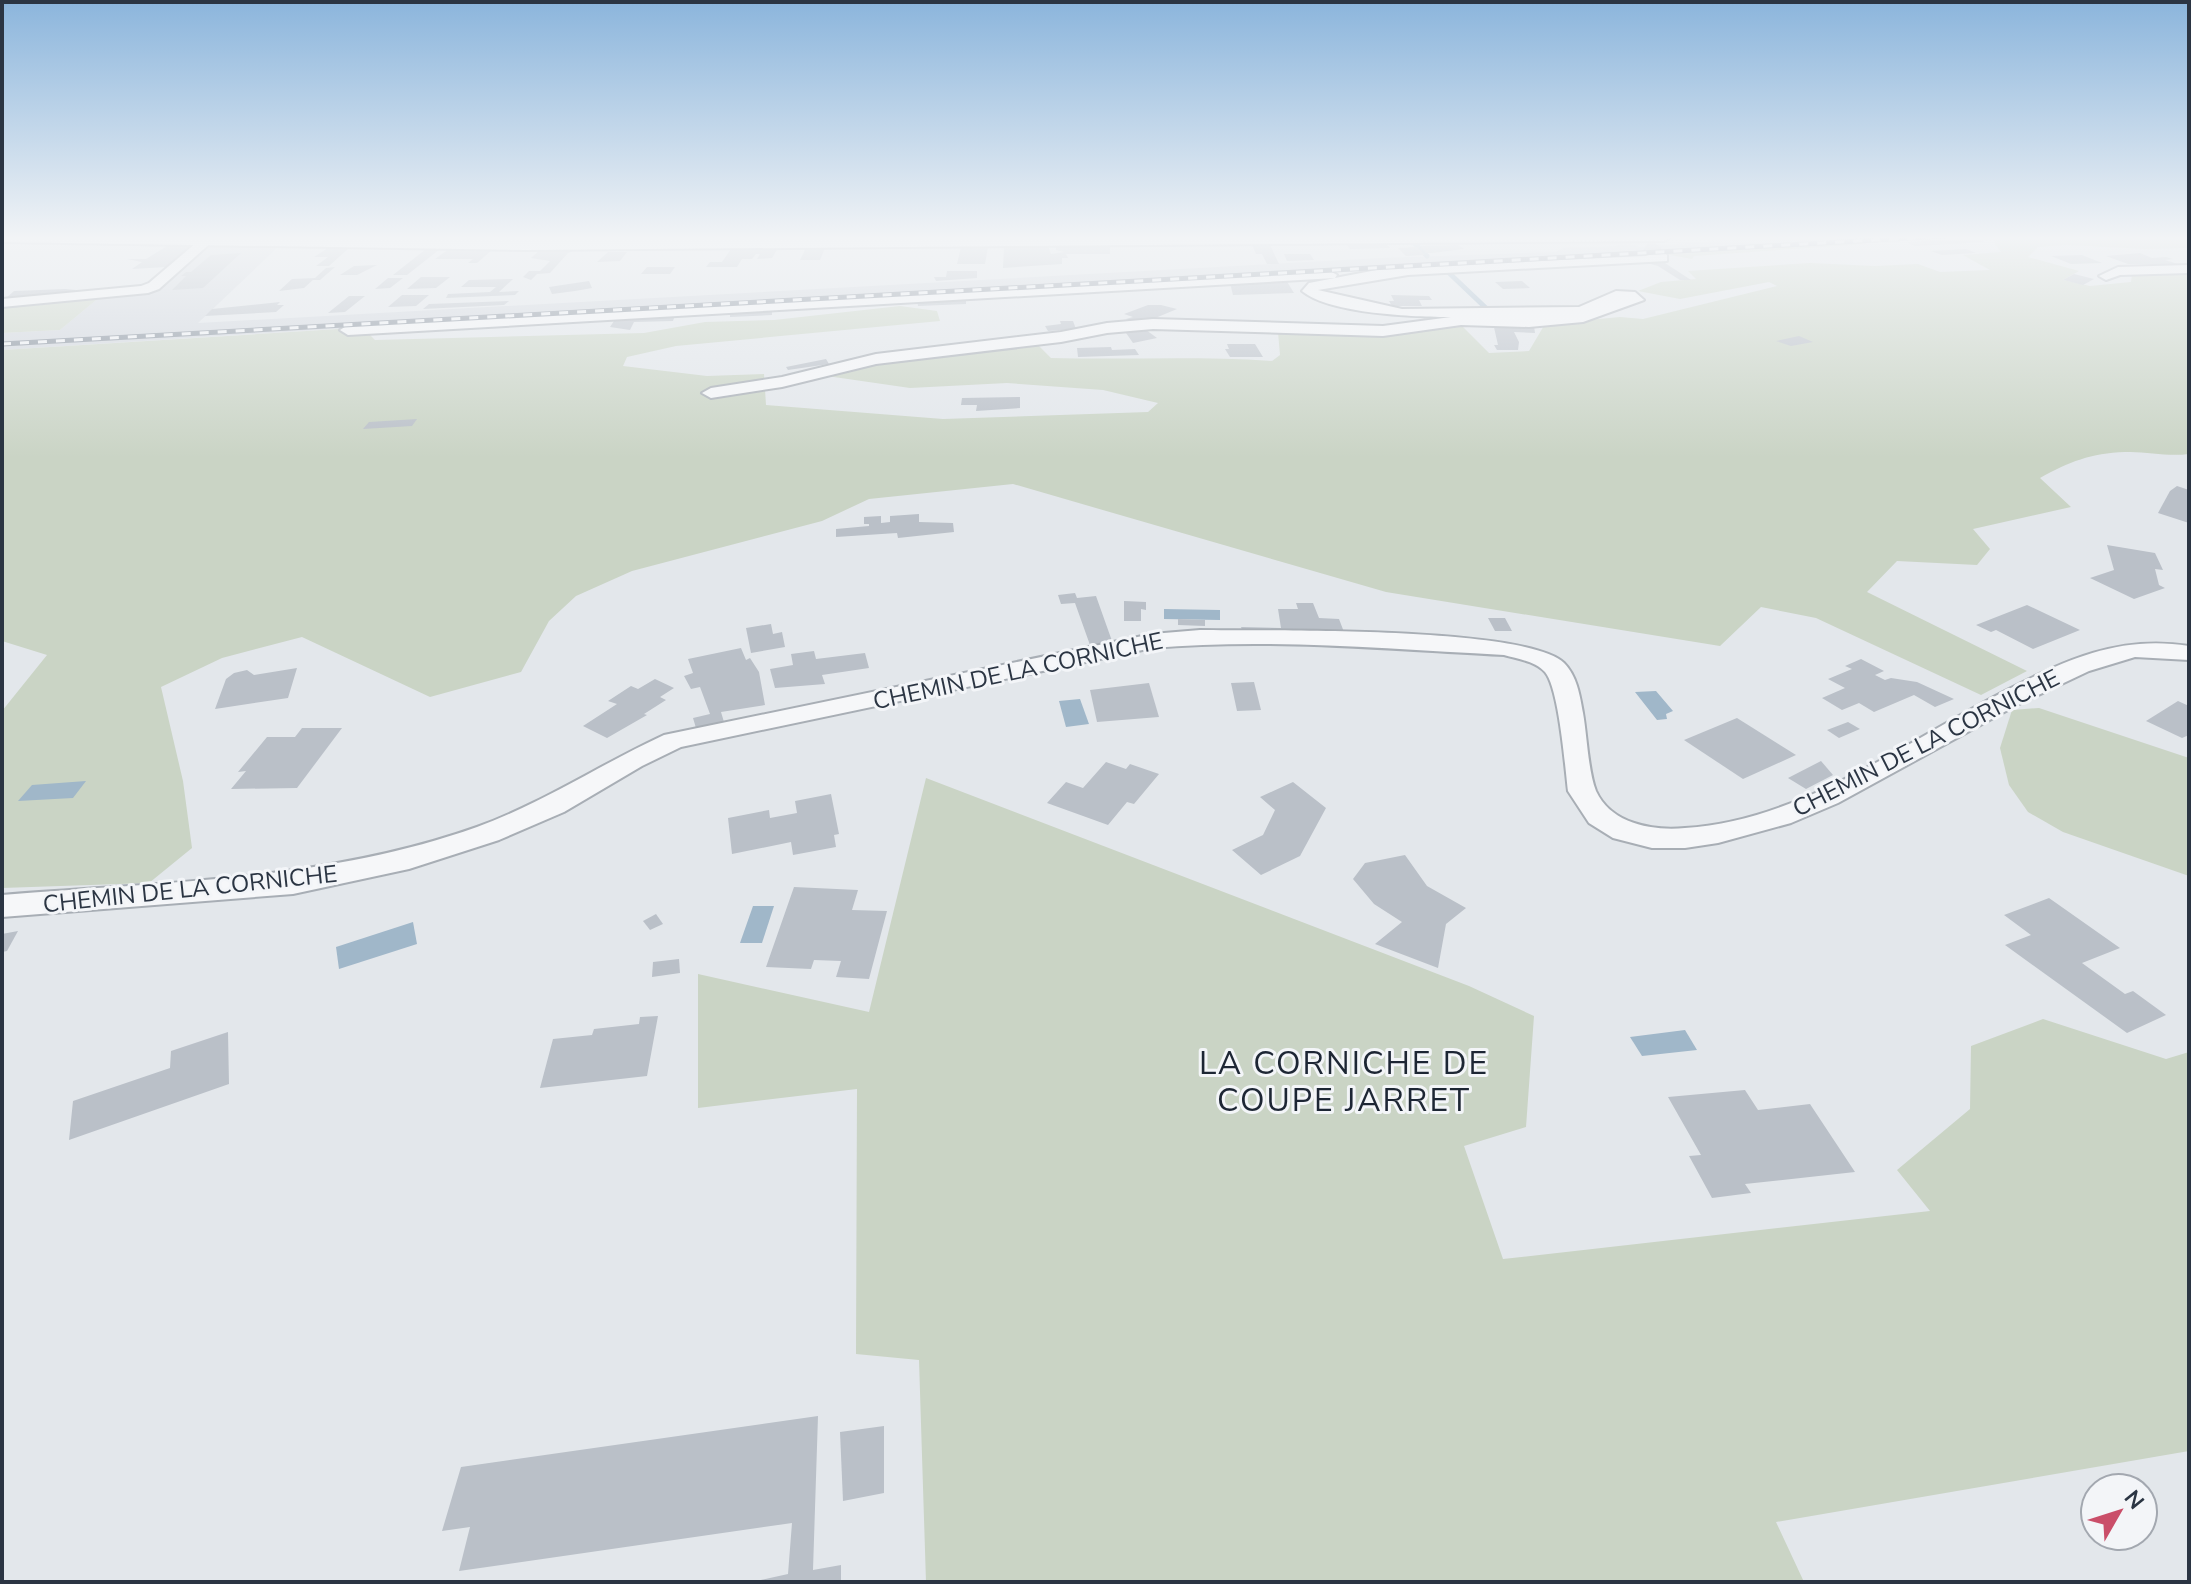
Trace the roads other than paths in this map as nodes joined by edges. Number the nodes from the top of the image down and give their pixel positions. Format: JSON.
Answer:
{"nodes":[{"id":1,"x":714,"y":310,"type":"edge"},
{"id":2,"x":1386,"y":310,"type":"edge"},
{"id":3,"x":1583,"y":310,"type":"edge"},
{"id":4,"x":1607,"y":310,"type":"edge"},
{"id":5,"x":348,"y":330,"type":"dead end"},
{"id":6,"x":711,"y":393,"type":"dead end"},
{"id":7,"x":2189,"y":653,"type":"edge"},
{"id":8,"x":2,"y":906,"type":"edge"}],
"edges":[{"from":1,"to":5,"type":"street"},
{"from":2,"to":3,"type":"street"},
{"from":4,"to":6,"type":"street"},
{"from":7,"to":8,"type":"street","name":"CHEMIN DE LA CORNICHE"}]}
